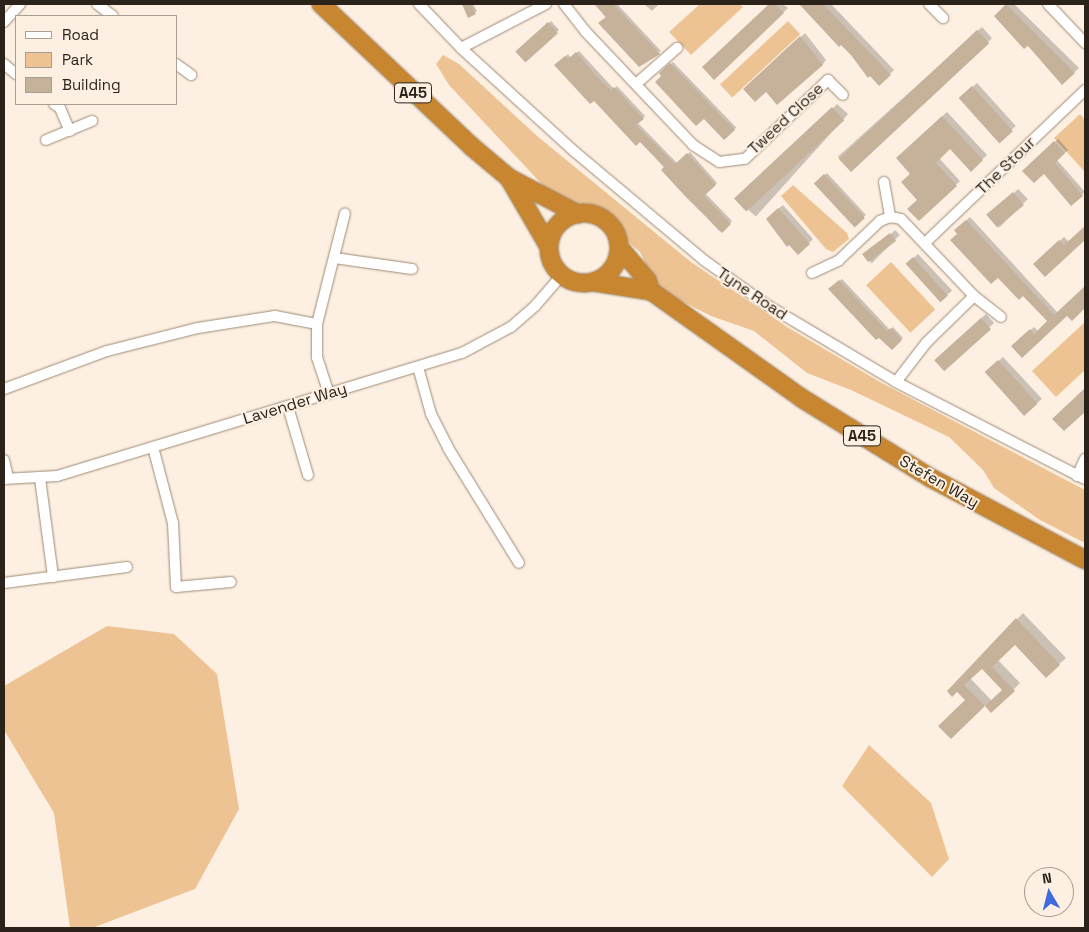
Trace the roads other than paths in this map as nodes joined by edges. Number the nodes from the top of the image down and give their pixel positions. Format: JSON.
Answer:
{"nodes":[{"id":1,"x":20,"y":4,"type":"edge"},
{"id":2,"x":97,"y":4,"type":"edge"},
{"id":3,"x":321,"y":4,"type":"edge"},
{"id":4,"x":419,"y":4,"type":"edge"},
{"id":5,"x":546,"y":4,"type":"edge"},
{"id":6,"x":564,"y":4,"type":"edge"},
{"id":7,"x":929,"y":4,"type":"edge"},
{"id":8,"x":1048,"y":4,"type":"edge"},
{"id":9,"x":112,"y":15,"type":"edge"},
{"id":10,"x":944,"y":18,"type":"dead end"},
{"id":11,"x":4,"y":22,"type":"edge"},
{"id":12,"x":1085,"y":43,"type":"edge"},
{"id":13,"x":461,"y":48,"type":"junction"},
{"id":14,"x":677,"y":48,"type":"dead end"},
{"id":15,"x":4,"y":64,"type":"edge"},
{"id":16,"x":178,"y":65,"type":"edge"},
{"id":17,"x":15,"y":73,"type":"edge"},
{"id":18,"x":191,"y":75,"type":"dead end"},
{"id":19,"x":636,"y":84,"type":"junction"},
{"id":20,"x":1085,"y":90,"type":"edge"},
{"id":21,"x":843,"y":95,"type":"dead end"},
{"id":22,"x":56,"y":105,"type":"edge"},
{"id":23,"x":92,"y":121,"type":"dead end"},
{"id":24,"x":70,"y":131,"type":"junction"},
{"id":25,"x":46,"y":140,"type":"dead end"},
{"id":26,"x":509,"y":178,"type":"junction"},
{"id":27,"x":884,"y":182,"type":"dead end"},
{"id":28,"x":345,"y":213,"type":"dead end"},
{"id":29,"x":578,"y":214,"type":"junction"},
{"id":30,"x":890,"y":218,"type":"junction"},
{"id":31,"x":926,"y":242,"type":"junction"},
{"id":32,"x":548,"y":245,"type":"junction"},
{"id":33,"x":619,"y":247,"type":"junction"},
{"id":34,"x":334,"y":258,"type":"junction"},
{"id":35,"x":412,"y":269,"type":"dead end"},
{"id":36,"x":812,"y":273,"type":"dead end"},
{"id":37,"x":561,"y":276,"type":"junction"},
{"id":38,"x":594,"y":282,"type":"junction"},
{"id":39,"x":651,"y":291,"type":"junction"},
{"id":40,"x":974,"y":296,"type":"junction"},
{"id":41,"x":1001,"y":317,"type":"dead end"},
{"id":42,"x":317,"y":324,"type":"junction"},
{"id":43,"x":418,"y":367,"type":"junction"},
{"id":44,"x":896,"y":382,"type":"junction"},
{"id":45,"x":4,"y":389,"type":"edge"},
{"id":46,"x":329,"y":394,"type":"junction"},
{"id":47,"x":288,"y":407,"type":"junction"},
{"id":48,"x":153,"y":447,"type":"junction"},
{"id":49,"x":1085,"y":459,"type":"edge"},
{"id":50,"x":4,"y":460,"type":"edge"},
{"id":51,"x":308,"y":475,"type":"dead end"},
{"id":52,"x":1081,"y":477,"type":"edge"},
{"id":53,"x":6,"y":478,"type":"edge"},
{"id":54,"x":40,"y":478,"type":"junction"},
{"id":55,"x":1085,"y":560,"type":"edge"},
{"id":56,"x":519,"y":563,"type":"dead end"},
{"id":57,"x":126,"y":567,"type":"dead end"},
{"id":58,"x":53,"y":577,"type":"junction"},
{"id":59,"x":232,"y":582,"type":"dead end"},
{"id":60,"x":4,"y":583,"type":"edge"}],
"edges":[{"from":1,"to":11,"type":"street"},
{"from":2,"to":9,"type":"street"},
{"from":3,"to":26,"type":"highway","number":"A45"},
{"from":4,"to":13,"type":"street","name":"Tyne Road"},
{"from":5,"to":13,"type":"street"},
{"from":6,"to":19,"type":"street","name":"Tweed Close"},
{"from":7,"to":10,"type":"street"},
{"from":8,"to":12,"type":"street"},
{"from":13,"to":44,"type":"street","name":"Tyne Road"},
{"from":14,"to":19,"type":"street"},
{"from":15,"to":17,"type":"street"},
{"from":16,"to":18,"type":"street"},
{"from":19,"to":21,"type":"street","name":"Tweed Close"},
{"from":20,"to":31,"type":"street","name":"The Stour"},
{"from":22,"to":24,"type":"street"},
{"from":23,"to":24,"type":"street"},
{"from":24,"to":25,"type":"street"},
{"from":26,"to":29,"type":"highway","number":"A45"},
{"from":26,"to":32,"type":"highway","number":"A45"},
{"from":27,"to":30,"type":"street"},
{"from":28,"to":34,"type":"street"},
{"from":29,"to":32,"type":"highway"},
{"from":29,"to":33,"type":"highway"},
{"from":30,"to":31,"type":"street"},
{"from":30,"to":36,"type":"street"},
{"from":31,"to":40,"type":"street"},
{"from":32,"to":37,"type":"highway"},
{"from":33,"to":38,"type":"highway"},
{"from":33,"to":39,"type":"highway","name":"Stefen Way","number":"A45"},
{"from":34,"to":35,"type":"street"},
{"from":34,"to":42,"type":"street"},
{"from":37,"to":38,"type":"highway"},
{"from":37,"to":43,"type":"street","name":"Lavender Way"},
{"from":38,"to":39,"type":"highway","name":"Stefen Way","number":"A45"},
{"from":39,"to":55,"type":"highway","name":"Stefen Way","number":"A45"},
{"from":40,"to":41,"type":"street"},
{"from":40,"to":44,"type":"street"},
{"from":42,"to":45,"type":"street"},
{"from":42,"to":46,"type":"street"},
{"from":43,"to":46,"type":"street","name":"Lavender Way"},
{"from":43,"to":56,"type":"street"},
{"from":44,"to":52,"type":"street","name":"Tyne Road"},
{"from":46,"to":47,"type":"street","name":"Lavender Way"},
{"from":47,"to":48,"type":"street","name":"Lavender Way"},
{"from":47,"to":51,"type":"street"},
{"from":48,"to":54,"type":"street","name":"Lavender Way"},
{"from":48,"to":59,"type":"street"},
{"from":49,"to":52,"type":"street"},
{"from":50,"to":53,"type":"street"},
{"from":53,"to":54,"type":"street","name":"Lavender Way"},
{"from":54,"to":58,"type":"street"},
{"from":57,"to":58,"type":"street"},
{"from":58,"to":60,"type":"street"}]}
